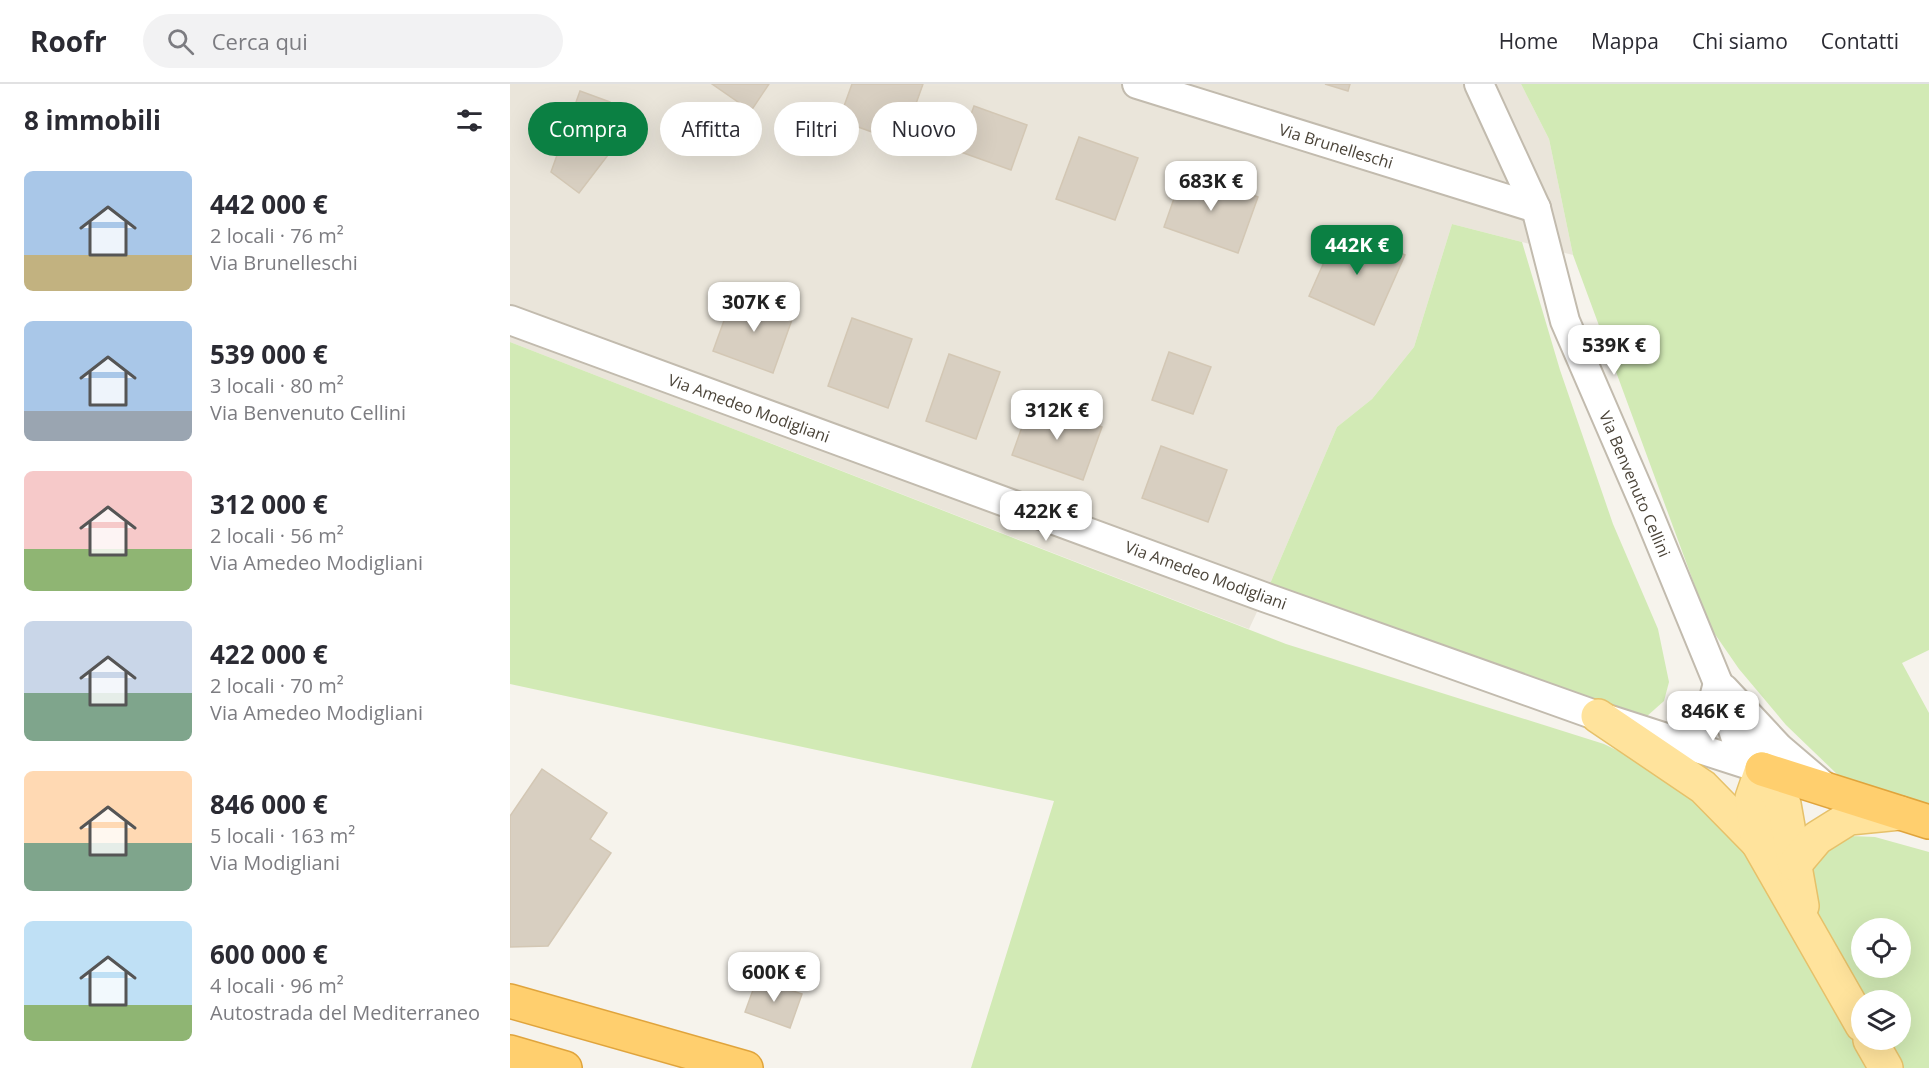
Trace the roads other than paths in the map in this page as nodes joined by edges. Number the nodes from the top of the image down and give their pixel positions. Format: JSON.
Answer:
{"nodes":[{"id":1,"x":1137,"y":84,"type":"edge"},
{"id":2,"x":1479,"y":84,"type":"edge"},
{"id":3,"x":1536,"y":208,"type":"junction"},
{"id":4,"x":510,"y":320,"type":"edge"},
{"id":5,"x":1718,"y":683,"type":"junction"},
{"id":6,"x":1598,"y":716,"type":"junction"},
{"id":7,"x":1692,"y":746,"type":"junction"},
{"id":8,"x":1762,"y":769,"type":"junction"},
{"id":9,"x":1828,"y":790,"type":"junction"},
{"id":10,"x":1914,"y":818,"type":"edge"},
{"id":11,"x":1758,"y":843,"type":"junction"},
{"id":12,"x":1796,"y":864,"type":"junction"},
{"id":13,"x":1804,"y":926,"type":"junction"},
{"id":14,"x":510,"y":1001,"type":"edge"},
{"id":15,"x":1851,"y":1006,"type":"edge"},
{"id":16,"x":1876,"y":1050,"type":"edge"},
{"id":17,"x":510,"y":1052,"type":"edge"},
{"id":18,"x":565,"y":1068,"type":"edge"},
{"id":19,"x":746,"y":1068,"type":"edge"},
{"id":20,"x":1886,"y":1068,"type":"edge"}],
"edges":[{"from":1,"to":3,"type":"street","name":"Via Brunelleschi"},
{"from":2,"to":3,"type":"street","name":"Via Benvenuto Cellini"},
{"from":3,"to":5,"type":"street","name":"Via Benvenuto Cellini"},
{"from":4,"to":6,"type":"street","name":"Via Amedeo Modigliani"},
{"from":5,"to":7,"type":"street"},
{"from":5,"to":8,"type":"street","name":"Via Benvenuto Cellini"},
{"from":5,"to":9,"type":"street","name":"Via Benvenuto Cellini"},
{"from":6,"to":7,"type":"street","name":"Via Amedeo Modigliani"},
{"from":6,"to":11,"type":"main road"},
{"from":7,"to":8,"type":"street","name":"Via Amedeo Modigliani"},
{"from":8,"to":9,"type":"highway"},
{"from":8,"to":11,"type":"main road"},
{"from":8,"to":12,"type":"main road"},
{"from":9,"to":10,"type":"highway"},
{"from":10,"to":12,"type":"main road"},
{"from":11,"to":13,"type":"main road"},
{"from":12,"to":13,"type":"main road"},
{"from":13,"to":15,"type":"main road"},
{"from":14,"to":19,"type":"highway"},
{"from":16,"to":20,"type":"main road"},
{"from":17,"to":18,"type":"highway"}]}
